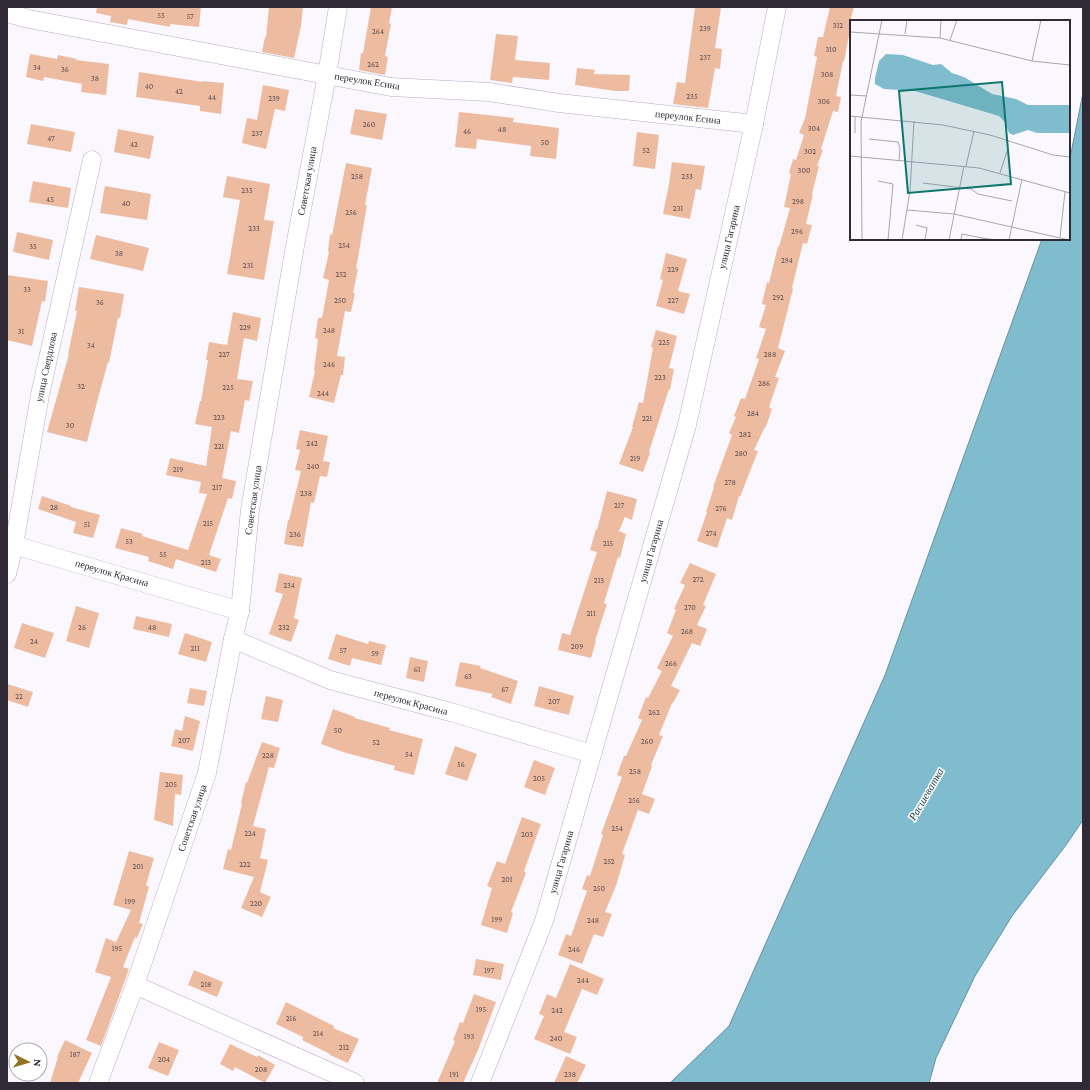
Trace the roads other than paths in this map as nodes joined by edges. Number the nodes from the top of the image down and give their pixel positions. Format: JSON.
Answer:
{"nodes":[{"id":1,"x":338,"y":7,"type":"edge"},
{"id":2,"x":777,"y":7,"type":"edge"},
{"id":3,"x":7,"y":13,"type":"edge"},
{"id":4,"x":327,"y":75,"type":"junction"},
{"id":5,"x":754,"y":124,"type":"junction"},
{"id":6,"x":92,"y":160,"type":"dead end"},
{"id":7,"x":11,"y":544,"type":"edge"},
{"id":8,"x":7,"y":574,"type":"edge"},
{"id":9,"x":240,"y":611,"type":"junction"},
{"id":10,"x":233,"y":639,"type":"junction"},
{"id":11,"x":592,"y":754,"type":"junction"},
{"id":12,"x":135,"y":985,"type":"junction"},
{"id":13,"x":98,"y":1083,"type":"edge"},
{"id":14,"x":355,"y":1083,"type":"edge"},
{"id":15,"x":480,"y":1083,"type":"edge"}],
"edges":[{"from":1,"to":4,"type":"street","name":"Советская улица"},
{"from":2,"to":5,"type":"street","name":"улица Гагарина"},
{"from":3,"to":4,"type":"street","name":"переулок Есина"},
{"from":4,"to":5,"type":"street","name":"переулок Есина"},
{"from":4,"to":9,"type":"street","name":"Советская улица"},
{"from":5,"to":11,"type":"street","name":"улица Гагарина"},
{"from":6,"to":7,"type":"street","name":"улица Свердлова"},
{"from":7,"to":8,"type":"street","name":"улица Свердлова"},
{"from":7,"to":9,"type":"street","name":"переулок Красина"},
{"from":9,"to":10,"type":"street","name":"Советская улица"},
{"from":10,"to":11,"type":"street","name":"переулок Красина"},
{"from":10,"to":12,"type":"street","name":"Советская улица"},
{"from":11,"to":15,"type":"street","name":"улица Гагарина"},
{"from":12,"to":13,"type":"street","name":"Советская улица"},
{"from":12,"to":14,"type":"street"}]}
